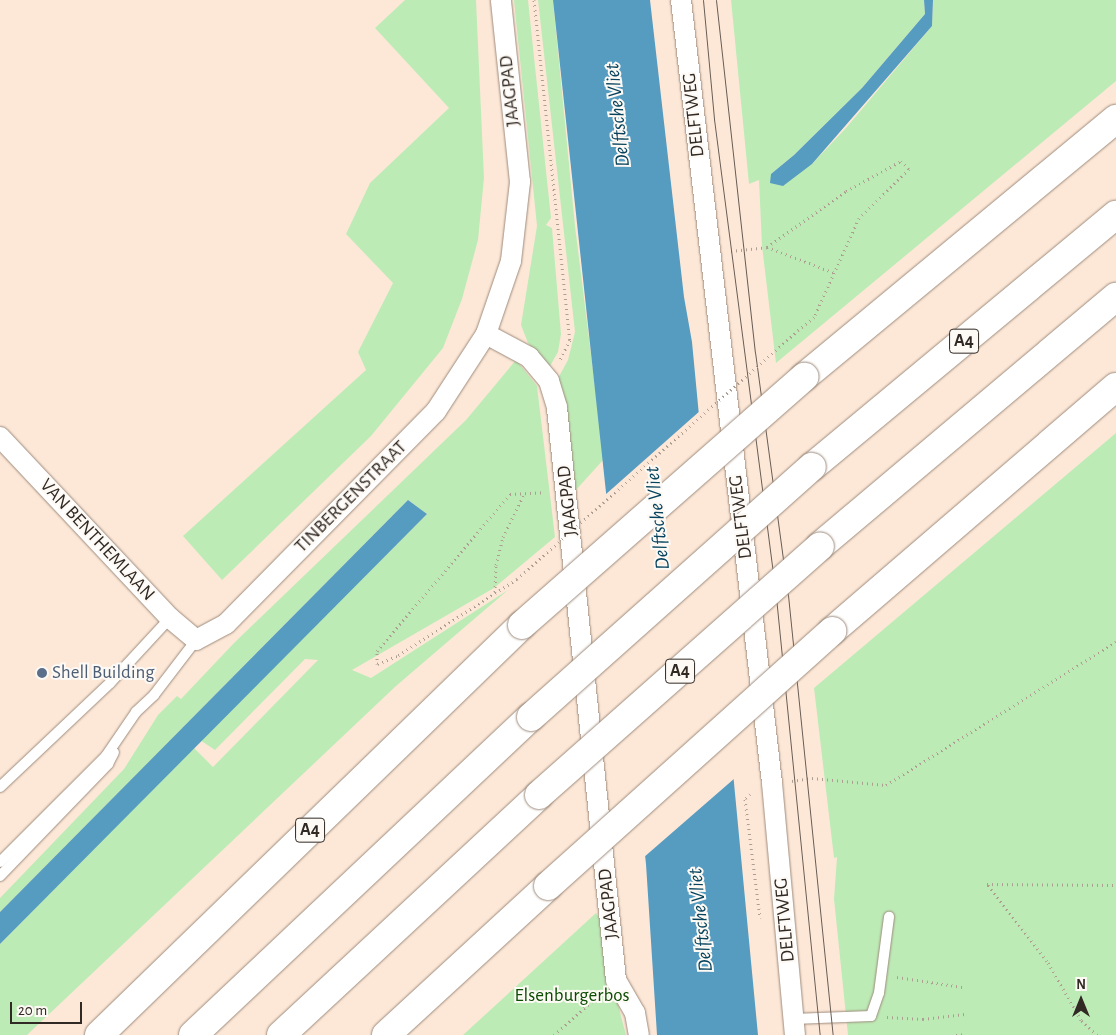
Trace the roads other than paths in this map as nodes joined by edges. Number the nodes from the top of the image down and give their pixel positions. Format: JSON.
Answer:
{"nodes":[{"id":1,"x":501,"y":0,"type":"edge"},
{"id":2,"x":680,"y":0,"type":"edge"},
{"id":3,"x":1116,"y":119,"type":"edge"},
{"id":4,"x":1116,"y":215,"type":"edge"},
{"id":5,"x":1116,"y":297,"type":"edge"},
{"id":6,"x":486,"y":334,"type":"junction"},
{"id":7,"x":1116,"y":387,"type":"edge"},
{"id":8,"x":1116,"y":399,"type":"edge"},
{"id":9,"x":1082,"y":420,"type":"junction"},
{"id":10,"x":0,"y":437,"type":"edge"},
{"id":11,"x":170,"y":618,"type":"junction"},
{"id":12,"x":196,"y":640,"type":"junction"},
{"id":13,"x":128,"y":724,"type":"junction"},
{"id":14,"x":0,"y":787,"type":"edge"},
{"id":15,"x":0,"y":862,"type":"edge"},
{"id":16,"x":0,"y":876,"type":"edge"},
{"id":17,"x":889,"y":917,"type":"dead end"},
{"id":18,"x":794,"y":1027,"type":"edge"},
{"id":19,"x":98,"y":1035,"type":"edge"},
{"id":20,"x":193,"y":1035,"type":"edge"},
{"id":21,"x":281,"y":1035,"type":"edge"},
{"id":22,"x":386,"y":1035,"type":"edge"},
{"id":23,"x":639,"y":1035,"type":"edge"}],
"edges":[{"from":1,"to":6,"type":"street","name":"JAAGPAD"},
{"from":2,"to":18,"type":"street","name":"DELFTWEG"},
{"from":3,"to":19,"type":"highway","number":"A4","bridge":true},
{"from":4,"to":20,"type":"highway","number":"A4","bridge":true},
{"from":5,"to":21,"type":"highway","number":"A4","bridge":true},
{"from":6,"to":12,"type":"street","name":"TINBERGENSTRAAT"},
{"from":6,"to":23,"type":"street","name":"JAAGPAD"},
{"from":7,"to":9,"type":"highway"},
{"from":8,"to":9,"type":"highway"},
{"from":9,"to":22,"type":"highway","bridge":true},
{"from":10,"to":11,"type":"street","name":"VAN BENTHEMLAAN"},
{"from":11,"to":12,"type":"street","name":"VAN BENTHEMLAAN"},
{"from":11,"to":14,"type":"lane"},
{"from":12,"to":13,"type":"lane"},
{"from":13,"to":15,"type":"lane"},
{"from":13,"to":16,"type":"lane"},
{"from":17,"to":18,"type":"lane"}]}
